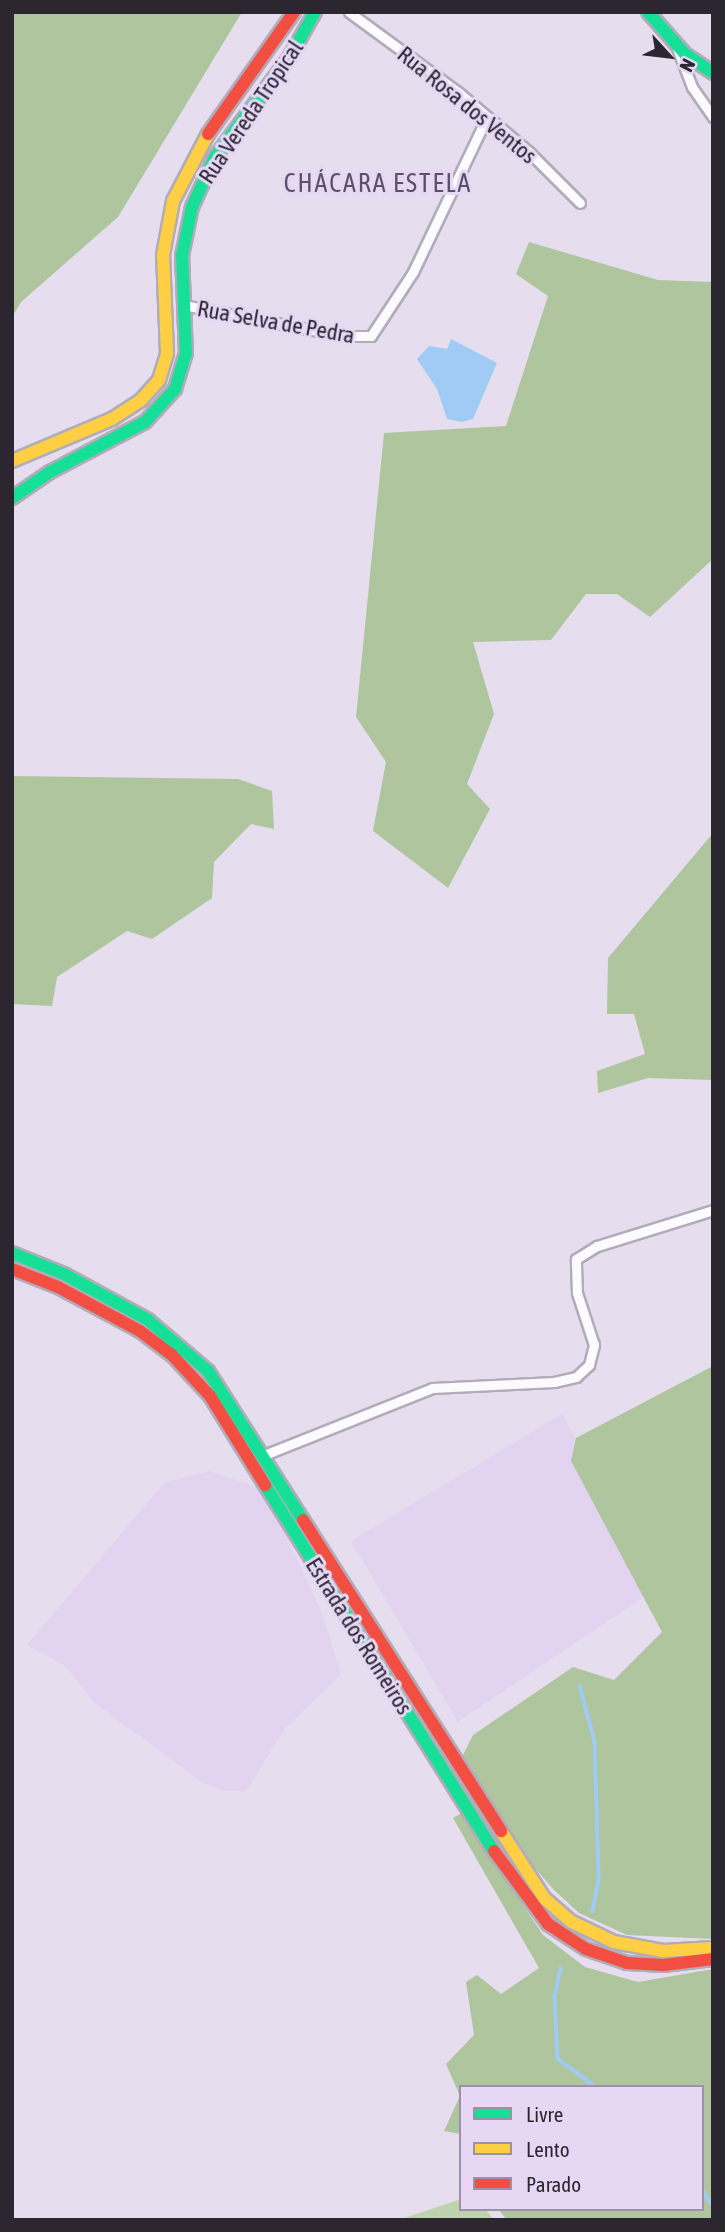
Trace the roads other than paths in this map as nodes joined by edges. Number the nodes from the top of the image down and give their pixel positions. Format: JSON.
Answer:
{"nodes":[{"id":1,"x":294,"y":12,"type":"edge"},
{"id":2,"x":315,"y":12,"type":"edge"},
{"id":3,"x":349,"y":12,"type":"edge"},
{"id":4,"x":648,"y":12,"type":"edge"},
{"id":5,"x":675,"y":43,"type":"junction"},
{"id":6,"x":713,"y":73,"type":"edge"},
{"id":7,"x":487,"y":117,"type":"junction"},
{"id":8,"x":713,"y":117,"type":"edge"},
{"id":9,"x":580,"y":203,"type":"dead end"},
{"id":10,"x":183,"y":305,"type":"junction"},
{"id":11,"x":16,"y":460,"type":"edge"},
{"id":12,"x":30,"y":484,"type":"junction"},
{"id":13,"x":12,"y":498,"type":"edge"},
{"id":14,"x":713,"y":1210,"type":"edge"},
{"id":15,"x":12,"y":1247,"type":"edge"},
{"id":16,"x":12,"y":1254,"type":"edge"},
{"id":17,"x":40,"y":1263,"type":"junction"},
{"id":18,"x":12,"y":1269,"type":"edge"},
{"id":19,"x":264,"y":1455,"type":"junction"},
{"id":20,"x":713,"y":1948,"type":"edge"},
{"id":21,"x":713,"y":1959,"type":"edge"}],
"edges":[{"from":1,"to":11,"type":"main road","name":"Rua Vereda Tropical"},
{"from":2,"to":10,"type":"main road","name":"Rua Vereda Tropical"},
{"from":3,"to":7,"type":"street","name":"Rua Rosa dos Ventos"},
{"from":4,"to":5,"type":"main road"},
{"from":5,"to":6,"type":"main road"},
{"from":5,"to":8,"type":"street"},
{"from":7,"to":9,"type":"street","name":"Rua Rosa dos Ventos"},
{"from":7,"to":10,"type":"street","name":"Rua Selva de Pedra"},
{"from":10,"to":12,"type":"main road","name":"Rua Vereda Tropical"},
{"from":11,"to":12,"type":"main road"},
{"from":12,"to":13,"type":"main road","name":"Rua Vereda Tropical"},
{"from":14,"to":19,"type":"street"},
{"from":15,"to":17,"type":"main road"},
{"from":16,"to":17,"type":"main road","name":"Estrada dos Romeiros"},
{"from":17,"to":19,"type":"main road","name":"Estrada dos Romeiros"},
{"from":18,"to":21,"type":"main road","name":"Estrada dos Romeiros"},
{"from":19,"to":20,"type":"main road","name":"Estrada dos Romeiros"}]}
